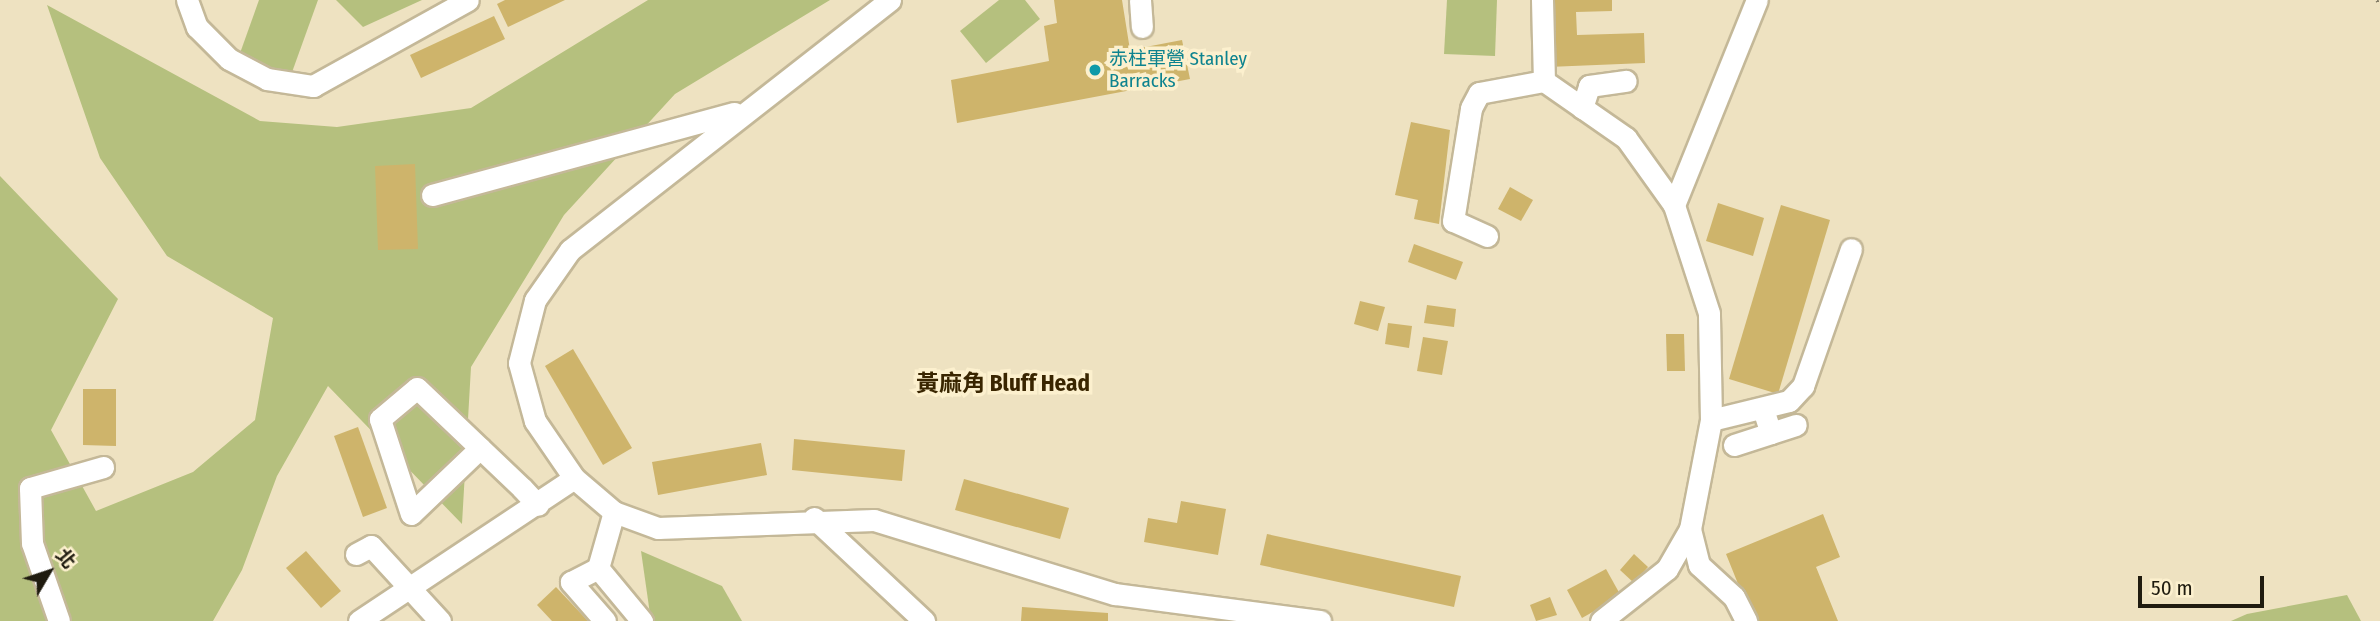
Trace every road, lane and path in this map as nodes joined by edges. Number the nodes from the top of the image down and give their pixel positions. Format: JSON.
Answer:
{"nodes":[{"id":1,"x":187,"y":0,"type":"edge"},
{"id":2,"x":468,"y":0,"type":"edge"},
{"id":3,"x":890,"y":0,"type":"edge"},
{"id":4,"x":1140,"y":0,"type":"edge"},
{"id":5,"x":1542,"y":0,"type":"edge"},
{"id":6,"x":1757,"y":0,"type":"edge"},
{"id":7,"x":1142,"y":27,"type":"dead end"},
{"id":8,"x":1544,"y":81,"type":"junction"},
{"id":9,"x":1626,"y":81,"type":"dead end"},
{"id":10,"x":1582,"y":108,"type":"junction"},
{"id":11,"x":744,"y":110,"type":"junction"},
{"id":12,"x":432,"y":195,"type":"dead end"},
{"id":13,"x":1674,"y":205,"type":"junction"},
{"id":14,"x":1487,"y":236,"type":"dead end"},
{"id":15,"x":1851,"y":249,"type":"dead end"},
{"id":16,"x":1763,"y":409,"type":"junction"},
{"id":17,"x":1711,"y":420,"type":"junction"},
{"id":18,"x":1796,"y":425,"type":"dead end"},
{"id":19,"x":1771,"y":433,"type":"junction"},
{"id":20,"x":1734,"y":445,"type":"dead end"},
{"id":21,"x":480,"y":448,"type":"junction"},
{"id":22,"x":103,"y":467,"type":"dead end"},
{"id":23,"x":574,"y":478,"type":"junction"},
{"id":24,"x":538,"y":505,"type":"junction"},
{"id":25,"x":614,"y":512,"type":"junction"},
{"id":26,"x":814,"y":518,"type":"junction"},
{"id":27,"x":1690,"y":528,"type":"junction"},
{"id":28,"x":356,"y":554,"type":"dead end"},
{"id":29,"x":598,"y":568,"type":"junction"},
{"id":30,"x":413,"y":590,"type":"junction"},
{"id":31,"x":59,"y":621,"type":"edge"},
{"id":32,"x":359,"y":621,"type":"edge"},
{"id":33,"x":440,"y":621,"type":"edge"},
{"id":34,"x":605,"y":621,"type":"edge"},
{"id":35,"x":642,"y":621,"type":"edge"},
{"id":36,"x":924,"y":621,"type":"edge"},
{"id":37,"x":1320,"y":621,"type":"edge"},
{"id":38,"x":1601,"y":621,"type":"edge"},
{"id":39,"x":1746,"y":621,"type":"edge"}],
"edges":[{"from":1,"to":2,"type":"lane"},
{"from":3,"to":11,"type":"lane"},
{"from":4,"to":7,"type":"lane"},
{"from":5,"to":8,"type":"lane"},
{"from":6,"to":13,"type":"lane"},
{"from":8,"to":10,"type":"lane"},
{"from":8,"to":14,"type":"lane"},
{"from":9,"to":10,"type":"lane"},
{"from":10,"to":13,"type":"lane"},
{"from":11,"to":12,"type":"lane"},
{"from":11,"to":23,"type":"lane"},
{"from":13,"to":17,"type":"lane"},
{"from":15,"to":16,"type":"lane"},
{"from":16,"to":17,"type":"lane"},
{"from":16,"to":19,"type":"lane"},
{"from":17,"to":27,"type":"lane"},
{"from":18,"to":19,"type":"lane"},
{"from":19,"to":20,"type":"lane"},
{"from":21,"to":21,"type":"lane"},
{"from":21,"to":24,"type":"lane"},
{"from":22,"to":31,"type":"lane"},
{"from":23,"to":24,"type":"lane"},
{"from":23,"to":25,"type":"lane"},
{"from":24,"to":30,"type":"lane"},
{"from":25,"to":26,"type":"lane"},
{"from":25,"to":29,"type":"lane"},
{"from":26,"to":36,"type":"lane"},
{"from":26,"to":37,"type":"lane"},
{"from":27,"to":38,"type":"lane"},
{"from":27,"to":39,"type":"lane"},
{"from":28,"to":30,"type":"lane"},
{"from":29,"to":34,"type":"lane"},
{"from":29,"to":35,"type":"lane"},
{"from":30,"to":32,"type":"lane"},
{"from":30,"to":33,"type":"lane"}]}
